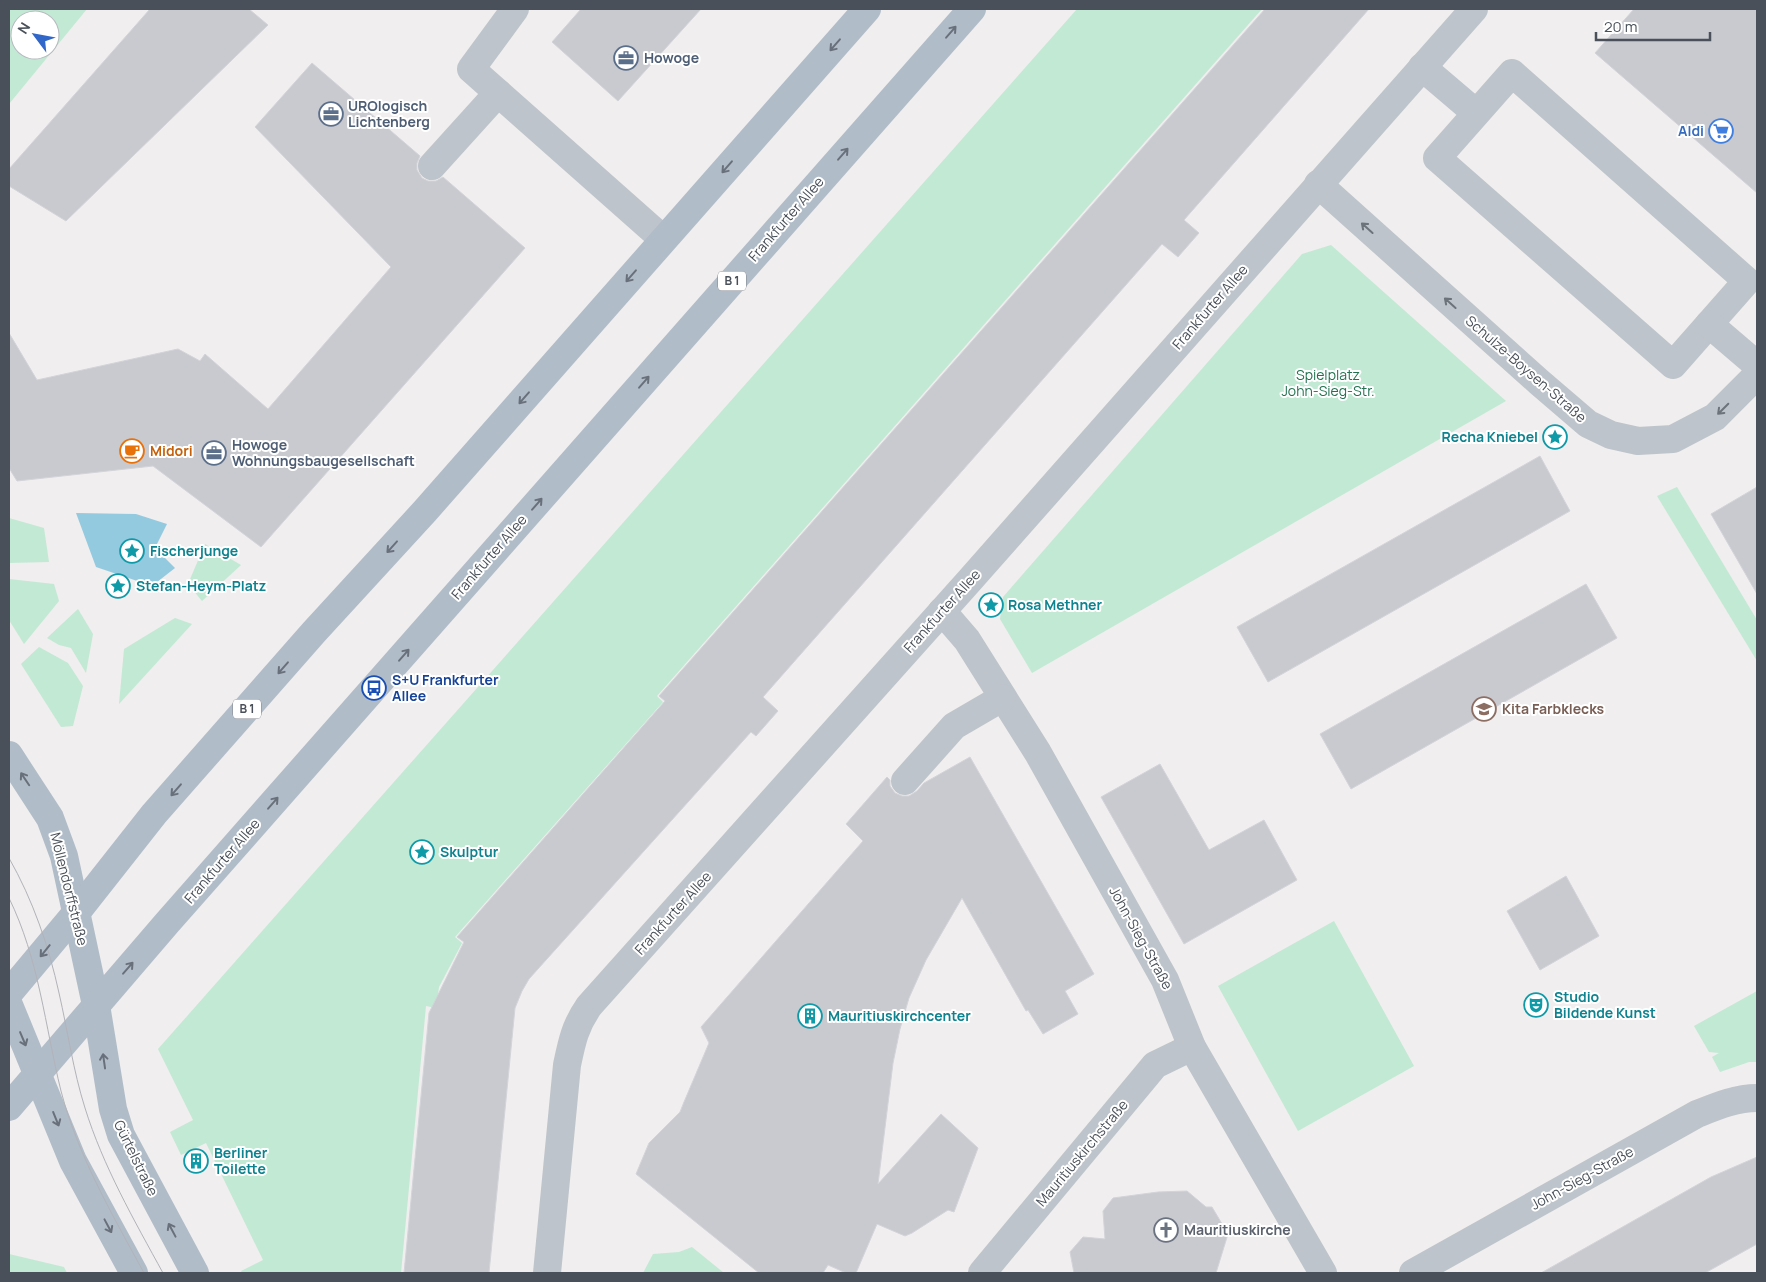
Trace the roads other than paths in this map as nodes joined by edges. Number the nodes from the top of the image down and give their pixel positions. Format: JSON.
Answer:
{"nodes":[{"id":1,"x":515,"y":9,"type":"edge"},
{"id":2,"x":867,"y":9,"type":"edge"},
{"id":3,"x":972,"y":9,"type":"edge"},
{"id":4,"x":1474,"y":9,"type":"edge"},
{"id":5,"x":1422,"y":67,"type":"junction"},
{"id":6,"x":498,"y":93,"type":"junction"},
{"id":7,"x":1476,"y":113,"type":"junction"},
{"id":8,"x":432,"y":166,"type":"dead end"},
{"id":9,"x":1318,"y":184,"type":"junction"},
{"id":10,"x":664,"y":240,"type":"junction"},
{"id":11,"x":1710,"y":324,"type":"junction"},
{"id":12,"x":1757,"y":365,"type":"edge"},
{"id":13,"x":1757,"y":375,"type":"edge"},
{"id":14,"x":942,"y":611,"type":"junction"},
{"id":15,"x":1002,"y":698,"type":"junction"},
{"id":16,"x":9,"y":754,"type":"edge"},
{"id":17,"x":905,"y":781,"type":"dead end"},
{"id":18,"x":76,"y":913,"type":"junction"},
{"id":19,"x":9,"y":993,"type":"edge"},
{"id":20,"x":9,"y":1005,"type":"edge"},
{"id":21,"x":96,"y":1005,"type":"junction"},
{"id":22,"x":1192,"y":1047,"type":"junction"},
{"id":23,"x":38,"y":1074,"type":"junction"},
{"id":24,"x":1757,"y":1098,"type":"edge"},
{"id":25,"x":9,"y":1107,"type":"edge"},
{"id":26,"x":134,"y":1273,"type":"edge"},
{"id":27,"x":195,"y":1273,"type":"edge"},
{"id":28,"x":547,"y":1273,"type":"edge"},
{"id":29,"x":982,"y":1273,"type":"edge"},
{"id":30,"x":1323,"y":1273,"type":"edge"},
{"id":31,"x":1414,"y":1273,"type":"edge"}],
"edges":[{"from":1,"to":6,"type":"street"},
{"from":2,"to":10,"type":"main road","number":"B 1","one_way":true},
{"from":21,"to":3,"type":"main road","name":"Frankfurter Allee","number":"B 1","one_way":true},
{"from":4,"to":5,"type":"street","name":"Frankfurter Allee"},
{"from":5,"to":7,"type":"street"},
{"from":5,"to":9,"type":"street","name":"Frankfurter Allee"},
{"from":6,"to":8,"type":"street"},
{"from":6,"to":10,"type":"street"},
{"from":7,"to":11,"type":"street"},
{"from":7,"to":11,"type":"street"},
{"from":13,"to":9,"type":"street","name":"Schulze-Boysen-Straße","one_way":true},
{"from":9,"to":14,"type":"street","name":"Frankfurter Allee"},
{"from":10,"to":18,"type":"main road","number":"B 1","one_way":true},
{"from":11,"to":12,"type":"street"},
{"from":14,"to":15,"type":"street","name":"John-Sieg-Straße"},
{"from":14,"to":28,"type":"street","name":"Frankfurter Allee"},
{"from":15,"to":17,"type":"street"},
{"from":15,"to":22,"type":"street","name":"John-Sieg-Straße"},
{"from":18,"to":16,"type":"main road","name":"Möllendorffstraße","one_way":true},
{"from":18,"to":19,"type":"main road","number":"B 1","one_way":true},
{"from":18,"to":21,"type":"main road","name":"Möllendorffstraße"},
{"from":20,"to":23,"type":"main road","one_way":true},
{"from":21,"to":23,"type":"main road","name":"Frankfurter Allee","number":"B 1"},
{"from":27,"to":21,"type":"main road","name":"Gürtelstraße","one_way":true},
{"from":22,"to":29,"type":"street","name":"Mauritiuskirchstraße"},
{"from":22,"to":30,"type":"street","name":"John-Sieg-Straße"},
{"from":23,"to":25,"type":"main road","name":"Frankfurter Allee","number":"B 1"},
{"from":23,"to":26,"type":"main road","one_way":true},
{"from":24,"to":31,"type":"street","name":"John-Sieg-Straße"}]}
